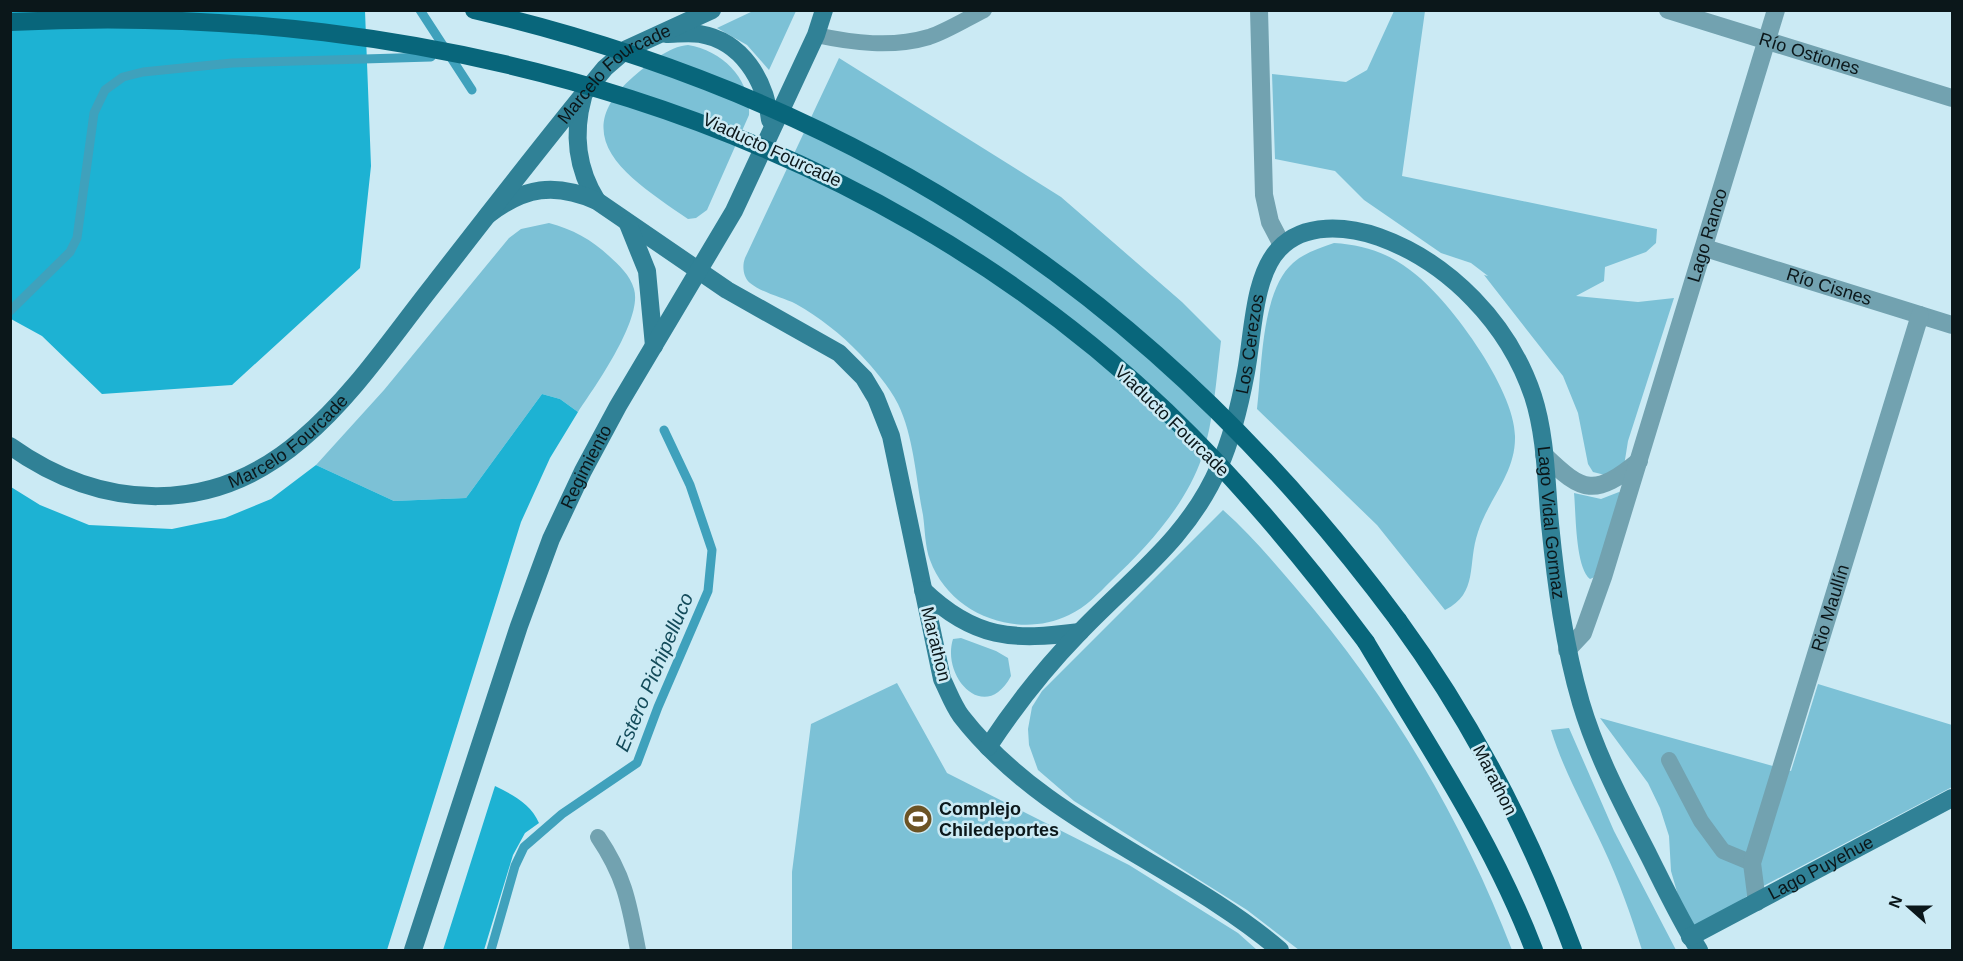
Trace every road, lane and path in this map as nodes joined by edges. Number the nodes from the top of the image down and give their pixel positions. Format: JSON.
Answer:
{"nodes":[{"id":1,"x":474,"y":10,"type":"edge"},
{"id":2,"x":712,"y":10,"type":"edge"},
{"id":3,"x":824,"y":10,"type":"edge"},
{"id":4,"x":984,"y":10,"type":"edge"},
{"id":5,"x":1259,"y":10,"type":"edge"},
{"id":6,"x":1668,"y":10,"type":"edge"},
{"id":7,"x":1776,"y":10,"type":"edge"},
{"id":8,"x":10,"y":22,"type":"edge"},
{"id":9,"x":659,"y":34,"type":"junction"},
{"id":10,"x":816,"y":35,"type":"junction"},
{"id":11,"x":1766,"y":41,"type":"junction"},
{"id":12,"x":584,"y":93,"type":"junction"},
{"id":13,"x":1953,"y":98,"type":"edge"},
{"id":14,"x":771,"y":134,"type":"junction"},
{"id":15,"x":597,"y":201,"type":"junction"},
{"id":16,"x":488,"y":215,"type":"junction"},
{"id":17,"x":627,"y":222,"type":"junction"},
{"id":18,"x":1282,"y":245,"type":"junction"},
{"id":19,"x":1705,"y":248,"type":"junction"},
{"id":20,"x":699,"y":272,"type":"junction"},
{"id":21,"x":1920,"y":315,"type":"junction"},
{"id":22,"x":1953,"y":325,"type":"edge"},
{"id":23,"x":654,"y":346,"type":"junction"},
{"id":24,"x":10,"y":446,"type":"edge"},
{"id":25,"x":1544,"y":455,"type":"junction"},
{"id":26,"x":1639,"y":461,"type":"junction"},
{"id":27,"x":923,"y":590,"type":"junction"},
{"id":28,"x":1398,"y":620,"type":"joint"},
{"id":29,"x":1080,"y":632,"type":"junction"},
{"id":30,"x":1366,"y":642,"type":"joint"},
{"id":31,"x":1568,"y":650,"type":"junction"},
{"id":32,"x":988,"y":747,"type":"junction"},
{"id":33,"x":1669,"y":760,"type":"dead end"},
{"id":34,"x":1953,"y":798,"type":"edge"},
{"id":35,"x":598,"y":837,"type":"dead end"},
{"id":36,"x":1752,"y":863,"type":"junction"},
{"id":37,"x":1757,"y":902,"type":"junction"},
{"id":38,"x":1695,"y":944,"type":"edge"},
{"id":39,"x":413,"y":951,"type":"edge"},
{"id":40,"x":638,"y":951,"type":"edge"},
{"id":41,"x":1280,"y":951,"type":"edge"},
{"id":42,"x":1534,"y":951,"type":"edge"},
{"id":43,"x":1573,"y":951,"type":"edge"}],
"edges":[{"from":1,"to":28,"type":"main road","name":"Viaducto Fourcade","bridge":true},
{"from":2,"to":9,"type":"street","name":"Marcelo Fourcade"},
{"from":3,"to":10,"type":"street","name":"Regimiento"},
{"from":4,"to":10,"type":"lane"},
{"from":5,"to":18,"type":"street"},
{"from":6,"to":11,"type":"street","name":"Río Ostiones"},
{"from":7,"to":11,"type":"street","name":"Lago Ranco"},
{"from":8,"to":30,"type":"main road","name":"Viaducto Fourcade","bridge":true},
{"from":9,"to":12,"type":"street","name":"Marcelo Fourcade"},
{"from":9,"to":14,"type":"street"},
{"from":10,"to":14,"type":"street","name":"Regimiento"},
{"from":11,"to":13,"type":"street","name":"Río Ostiones"},
{"from":11,"to":19,"type":"street","name":"Lago Ranco"},
{"from":12,"to":15,"type":"street"},
{"from":12,"to":16,"type":"street","name":"Marcelo Fourcade"},
{"from":14,"to":20,"type":"street","name":"Regimiento"},
{"from":15,"to":16,"type":"street","name":"Marcelo Fourcade"},
{"from":15,"to":17,"type":"street","name":"Marcelo Fourcade"},
{"from":16,"to":24,"type":"street","name":"Marcelo Fourcade"},
{"from":17,"to":20,"type":"street","name":"Marcelo Fourcade"},
{"from":17,"to":23,"type":"street"},
{"from":18,"to":25,"type":"street","name":"Lago Vidal Gormaz"},
{"from":18,"to":29,"type":"street","name":"Los Cerezos"},
{"from":19,"to":21,"type":"street","name":"Río Cisnes"},
{"from":19,"to":26,"type":"street","name":"Lago Ranco"},
{"from":20,"to":23,"type":"street","name":"Regimiento"},
{"from":20,"to":27,"type":"street","name":"Marathon"},
{"from":21,"to":22,"type":"street","name":"Río Cisnes"},
{"from":21,"to":36,"type":"street","name":"Rio Maullín"},
{"from":23,"to":39,"type":"street","name":"Regimiento"},
{"from":25,"to":26,"type":"street"},
{"from":25,"to":31,"type":"street","name":"Lago Vidal Gormaz"},
{"from":26,"to":31,"type":"street","name":"Lago Ranco"},
{"from":27,"to":29,"type":"street"},
{"from":27,"to":32,"type":"street","name":"Marathon"},
{"from":28,"to":43,"type":"main road","name":"Marathon"},
{"from":29,"to":32,"type":"street","name":"Los Cerezos"},
{"from":30,"to":42,"type":"main road","name":"Marathon"},
{"from":31,"to":38,"type":"street","name":"Lago Vidal Gormaz"},
{"from":32,"to":41,"type":"street","name":"Marathon"},
{"from":33,"to":36,"type":"lane"},
{"from":34,"to":37,"type":"street","name":"Lago Puyehue"},
{"from":35,"to":40,"type":"lane"},
{"from":36,"to":37,"type":"street","name":"Rio Maullín"},
{"from":37,"to":38,"type":"street","name":"Lago Puyehue"}]}
